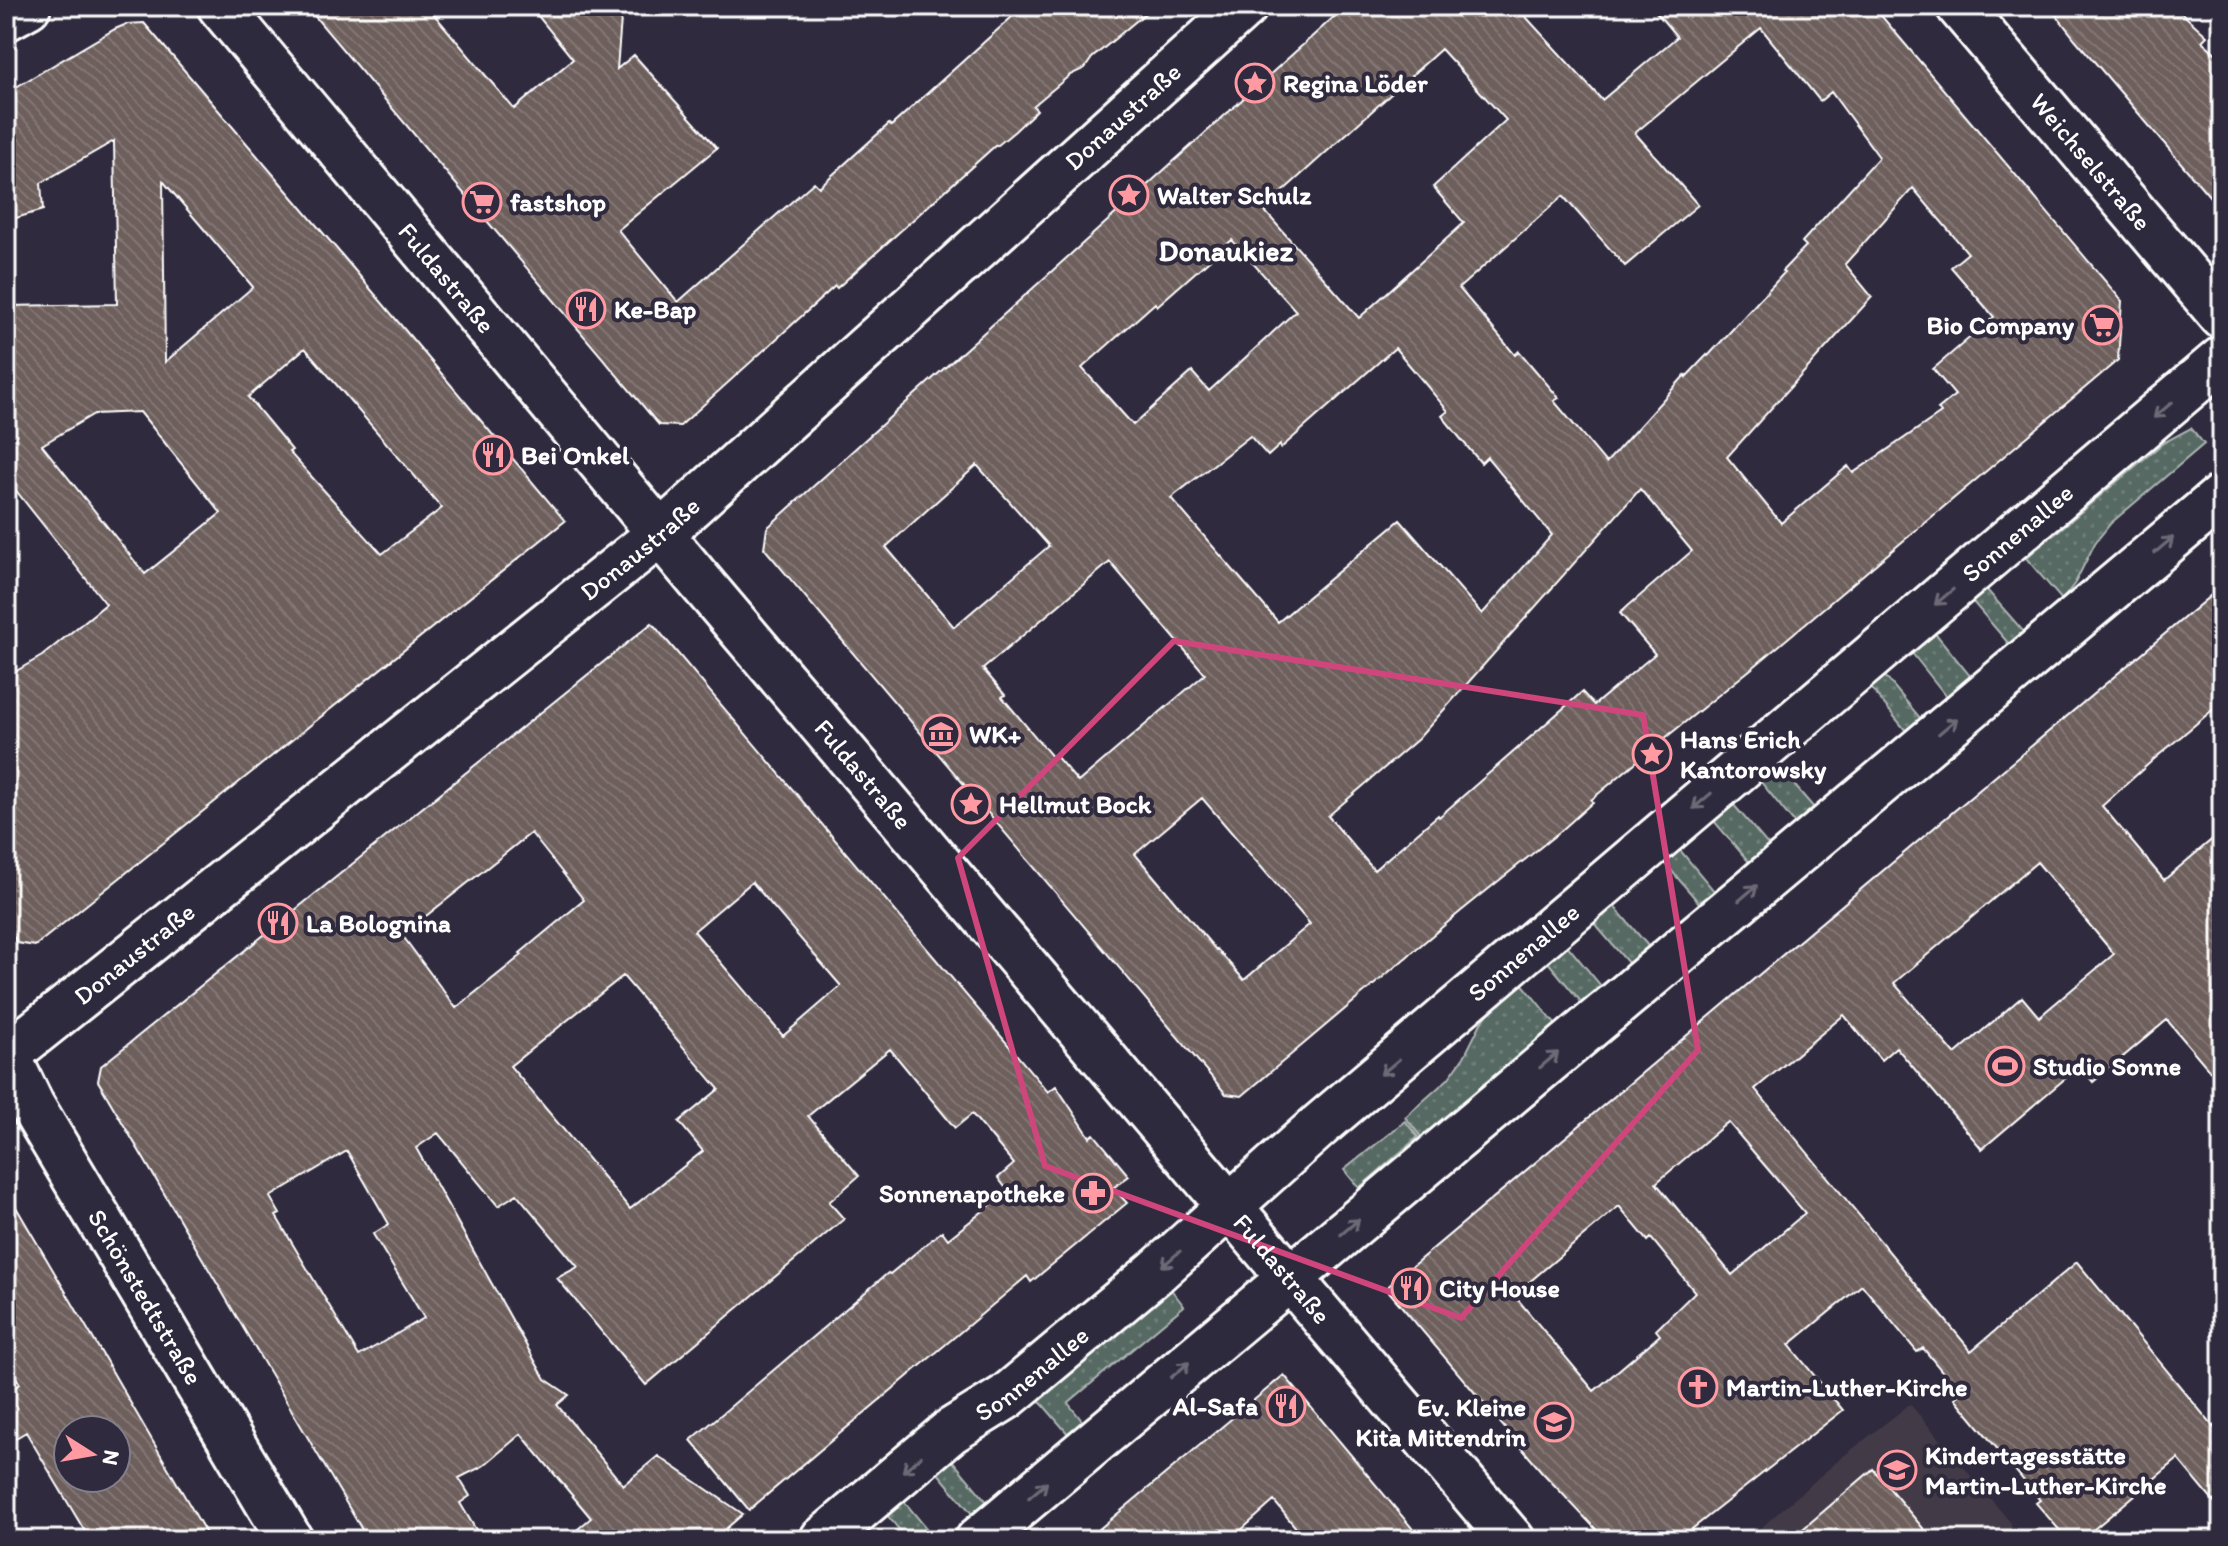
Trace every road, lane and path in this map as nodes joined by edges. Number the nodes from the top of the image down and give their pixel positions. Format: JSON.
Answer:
{"nodes":[{"id":1,"x":28,"y":6,"type":"edge"},
{"id":2,"x":220,"y":6,"type":"edge"},
{"id":3,"x":1245,"y":6,"type":"edge"},
{"id":4,"x":1959,"y":6,"type":"edge"},
{"id":5,"x":6,"y":18,"type":"edge"},
{"id":6,"x":2222,"y":316,"type":"edge"},
{"id":7,"x":2222,"y":359,"type":"edge"},
{"id":8,"x":2222,"y":496,"type":"edge"},
{"id":9,"x":661,"y":533,"type":"junction"},
{"id":10,"x":6,"y":1054,"type":"edge"},
{"id":11,"x":1229,"y":1207,"type":"junction"},
{"id":12,"x":1290,"y":1277,"type":"junction"},
{"id":13,"x":290,"y":1540,"type":"edge"},
{"id":14,"x":822,"y":1540,"type":"edge"},
{"id":15,"x":978,"y":1540,"type":"edge"},
{"id":16,"x":1512,"y":1540,"type":"edge"}],
"edges":[{"from":1,"to":5,"type":"street"},
{"from":2,"to":9,"type":"street","name":"Fuldastraße"},
{"from":3,"to":9,"type":"street","name":"Donaustraße"},
{"from":4,"to":6,"type":"street","name":"Weichselstraße"},
{"from":7,"to":11,"type":"street","name":"Sonnenallee","one_way":true},
{"from":12,"to":8,"type":"street","one_way":true},
{"from":9,"to":10,"type":"street","name":"Donaustraße"},
{"from":9,"to":11,"type":"street","name":"Fuldastraße"},
{"from":10,"to":13,"type":"street","name":"Schönstedtstraße"},
{"from":11,"to":12,"type":"street","name":"Fuldastraße"},
{"from":11,"to":14,"type":"street","name":"Sonnenallee","one_way":true},
{"from":15,"to":12,"type":"street","one_way":true},
{"from":12,"to":16,"type":"street","name":"Fuldastraße"}]}
